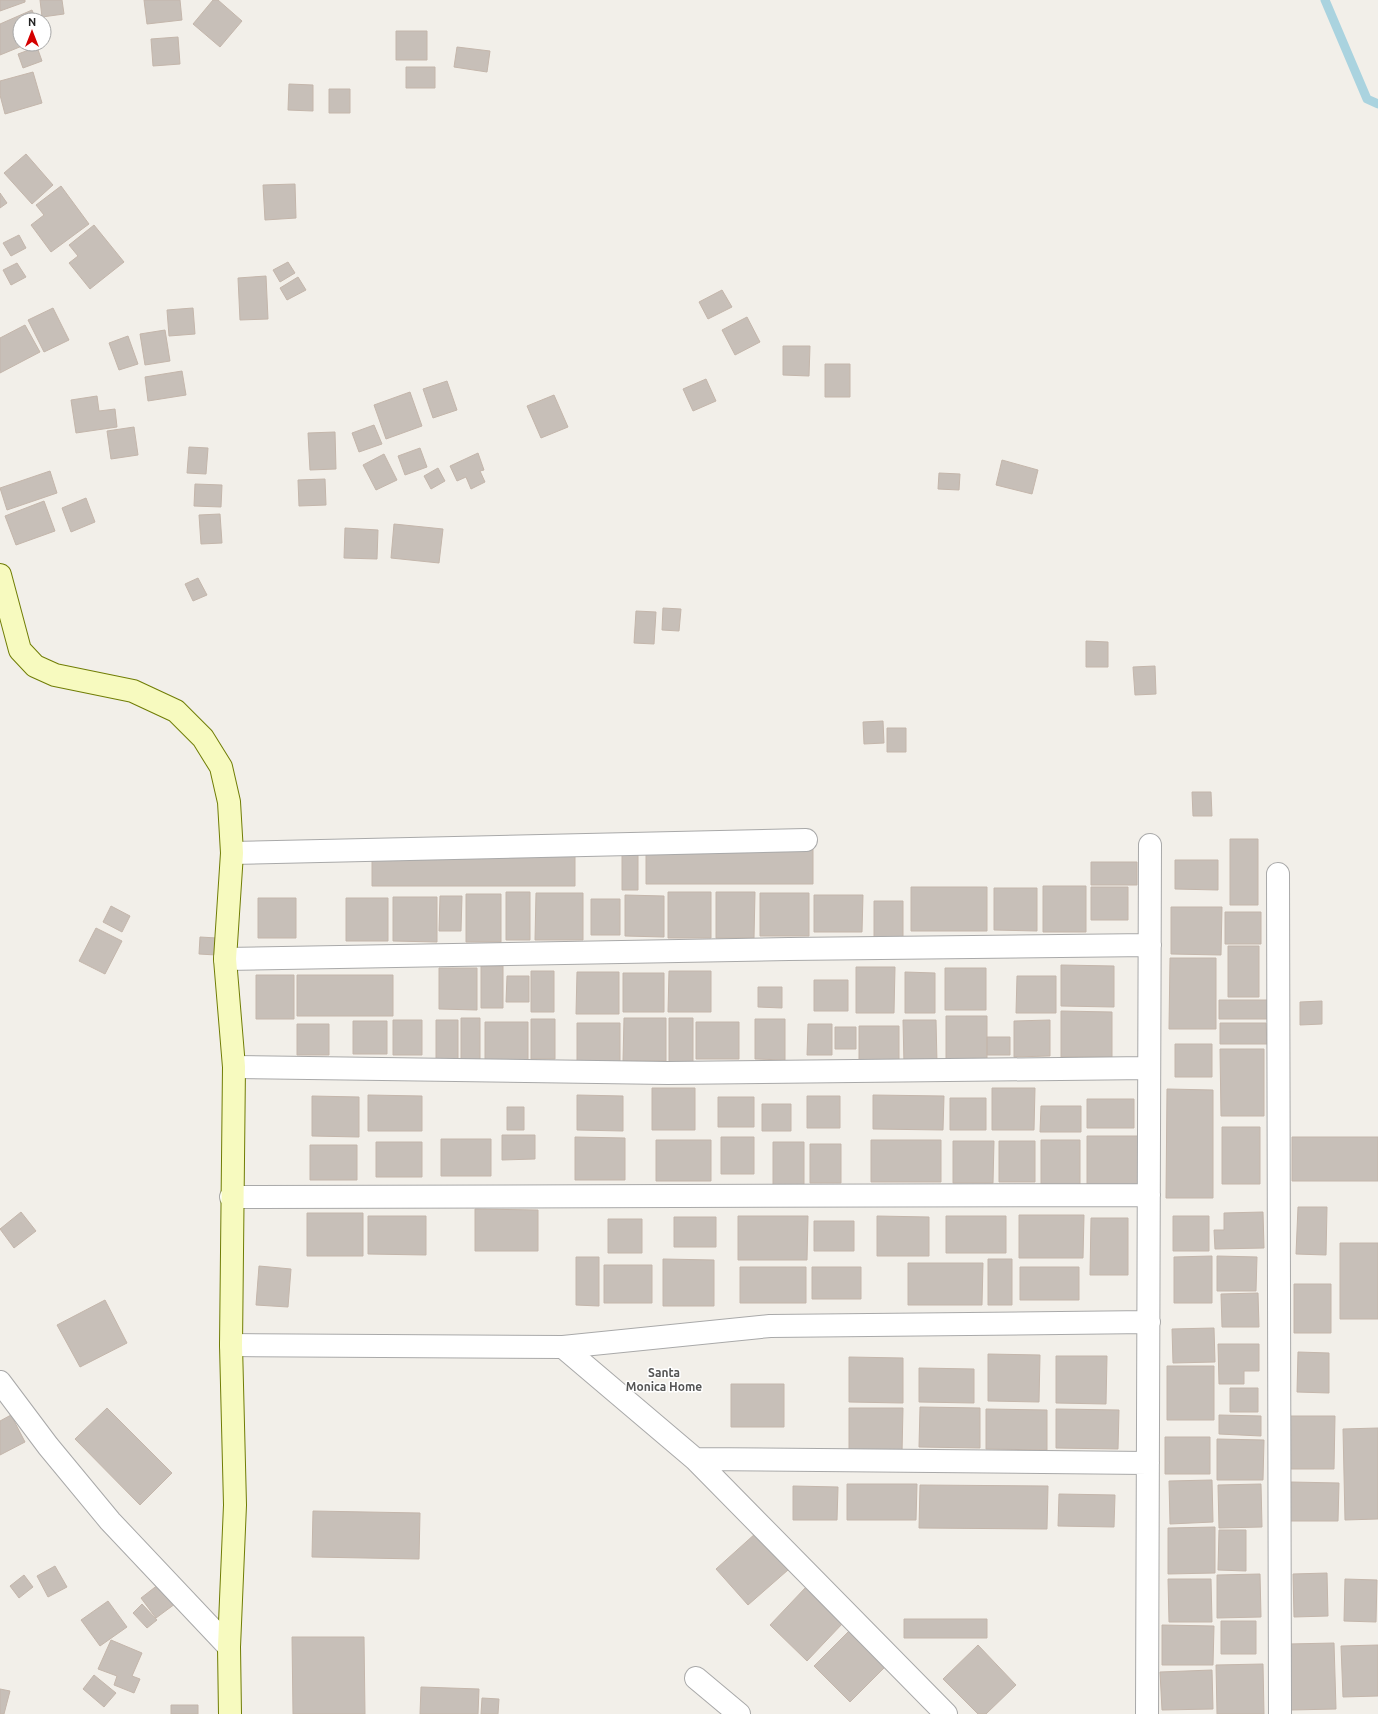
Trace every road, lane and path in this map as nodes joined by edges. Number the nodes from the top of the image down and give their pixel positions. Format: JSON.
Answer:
{"nodes":[{"id":1,"x":0,"y":575,"type":"edge"},
{"id":2,"x":806,"y":840,"type":"dead end"},
{"id":3,"x":1150,"y":845,"type":"dead end"},
{"id":4,"x":232,"y":853,"type":"junction"},
{"id":5,"x":1278,"y":874,"type":"dead end"},
{"id":6,"x":1150,"y":945,"type":"junction"},
{"id":7,"x":225,"y":959,"type":"junction"},
{"id":8,"x":234,"y":1067,"type":"junction"},
{"id":9,"x":1149,"y":1068,"type":"junction"},
{"id":10,"x":1148,"y":1195,"type":"junction"},
{"id":11,"x":231,"y":1197,"type":"junction"},
{"id":12,"x":1148,"y":1322,"type":"junction"},
{"id":13,"x":231,"y":1345,"type":"junction"},
{"id":14,"x":563,"y":1346,"type":"junction"},
{"id":15,"x":0,"y":1382,"type":"edge"},
{"id":16,"x":695,"y":1458,"type":"junction"},
{"id":17,"x":1148,"y":1463,"type":"junction"},
{"id":18,"x":229,"y":1647,"type":"junction"},
{"id":19,"x":696,"y":1678,"type":"dead end"},
{"id":20,"x":230,"y":1714,"type":"edge"},
{"id":21,"x":739,"y":1714,"type":"edge"},
{"id":22,"x":946,"y":1714,"type":"edge"},
{"id":23,"x":1147,"y":1714,"type":"edge"},
{"id":24,"x":1280,"y":1714,"type":"edge"}],
"edges":[{"from":1,"to":4,"type":"street"},
{"from":2,"to":4,"type":"street"},
{"from":3,"to":6,"type":"street"},
{"from":4,"to":7,"type":"street"},
{"from":5,"to":24,"type":"street"},
{"from":6,"to":7,"type":"street"},
{"from":6,"to":9,"type":"street"},
{"from":7,"to":8,"type":"street"},
{"from":8,"to":9,"type":"street"},
{"from":8,"to":11,"type":"street"},
{"from":9,"to":10,"type":"street"},
{"from":10,"to":11,"type":"street"},
{"from":10,"to":12,"type":"street"},
{"from":11,"to":13,"type":"street"},
{"from":12,"to":14,"type":"street"},
{"from":12,"to":17,"type":"street"},
{"from":13,"to":14,"type":"street"},
{"from":13,"to":18,"type":"street"},
{"from":14,"to":16,"type":"street"},
{"from":15,"to":18,"type":"street"},
{"from":16,"to":17,"type":"street"},
{"from":16,"to":22,"type":"street"},
{"from":17,"to":23,"type":"street"},
{"from":18,"to":20,"type":"street"},
{"from":19,"to":21,"type":"street"}]}
